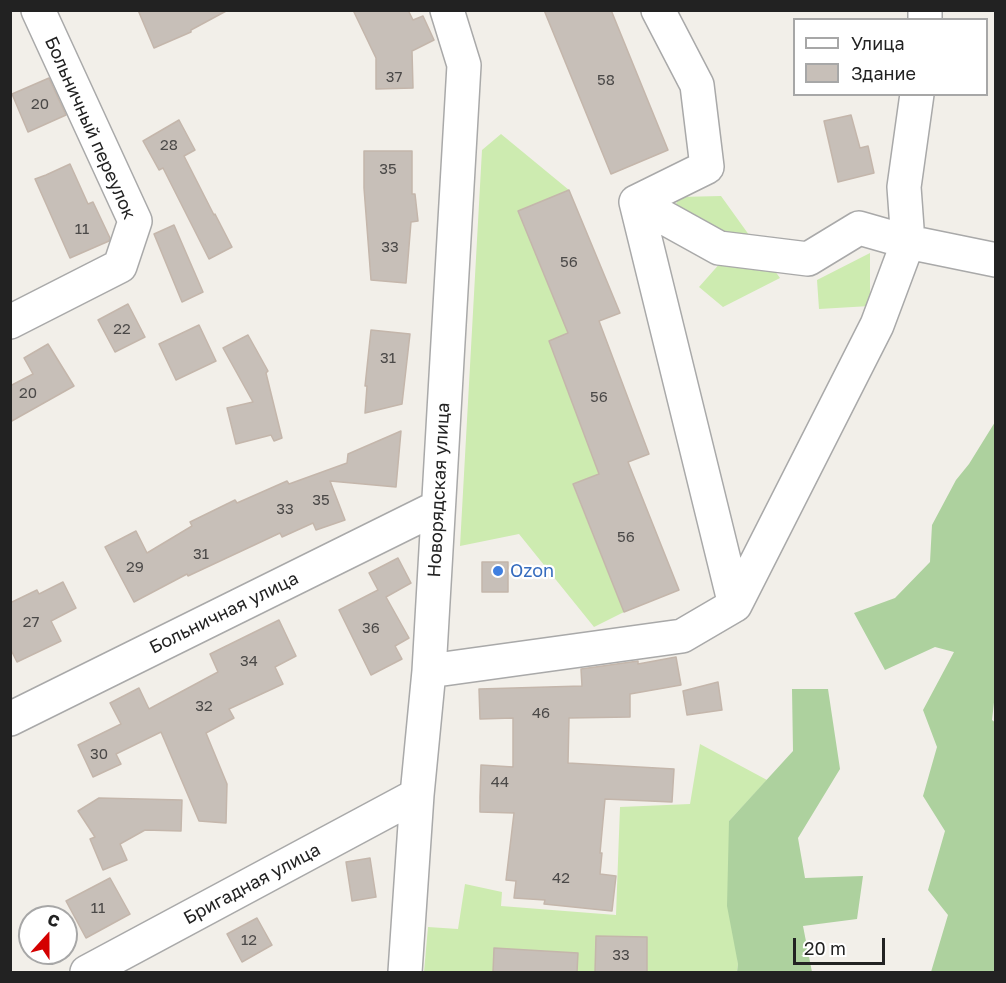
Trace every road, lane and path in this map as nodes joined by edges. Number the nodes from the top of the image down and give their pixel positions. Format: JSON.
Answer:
{"nodes":[{"id":1,"x":19,"y":10,"type":"edge"},
{"id":2,"x":38,"y":10,"type":"edge"},
{"id":3,"x":447,"y":10,"type":"edge"},
{"id":4,"x":658,"y":10,"type":"edge"},
{"id":5,"x":10,"y":15,"type":"edge"},
{"id":6,"x":917,"y":96,"type":"edge"},
{"id":7,"x":636,"y":202,"type":"junction"},
{"id":8,"x":908,"y":242,"type":"junction"},
{"id":9,"x":996,"y":260,"type":"edge"},
{"id":10,"x":10,"y":322,"type":"edge"},
{"id":11,"x":438,"y":507,"type":"junction"},
{"id":12,"x":735,"y":605,"type":"junction"},
{"id":13,"x":429,"y":671,"type":"junction"},
{"id":14,"x":10,"y":719,"type":"edge"},
{"id":15,"x":417,"y":795,"type":"junction"},
{"id":16,"x":87,"y":972,"type":"edge"},
{"id":17,"x":405,"y":972,"type":"edge"}],
"edges":[{"from":1,"to":5,"type":"street"},
{"from":2,"to":10,"type":"street","name":"Больничный переулок"},
{"from":3,"to":11,"type":"street","name":"Новорядская улица"},
{"from":4,"to":7,"type":"street"},
{"from":6,"to":8,"type":"street"},
{"from":7,"to":8,"type":"street"},
{"from":7,"to":12,"type":"street"},
{"from":8,"to":9,"type":"street"},
{"from":8,"to":12,"type":"street"},
{"from":11,"to":13,"type":"street","name":"Новорядская улица"},
{"from":11,"to":14,"type":"street","name":"Больничная улица"},
{"from":12,"to":13,"type":"street"},
{"from":13,"to":15,"type":"street","name":"Новорядская улица"},
{"from":15,"to":16,"type":"street","name":"Бригадная улица"},
{"from":15,"to":17,"type":"street","name":"Новорядская улица"}]}
